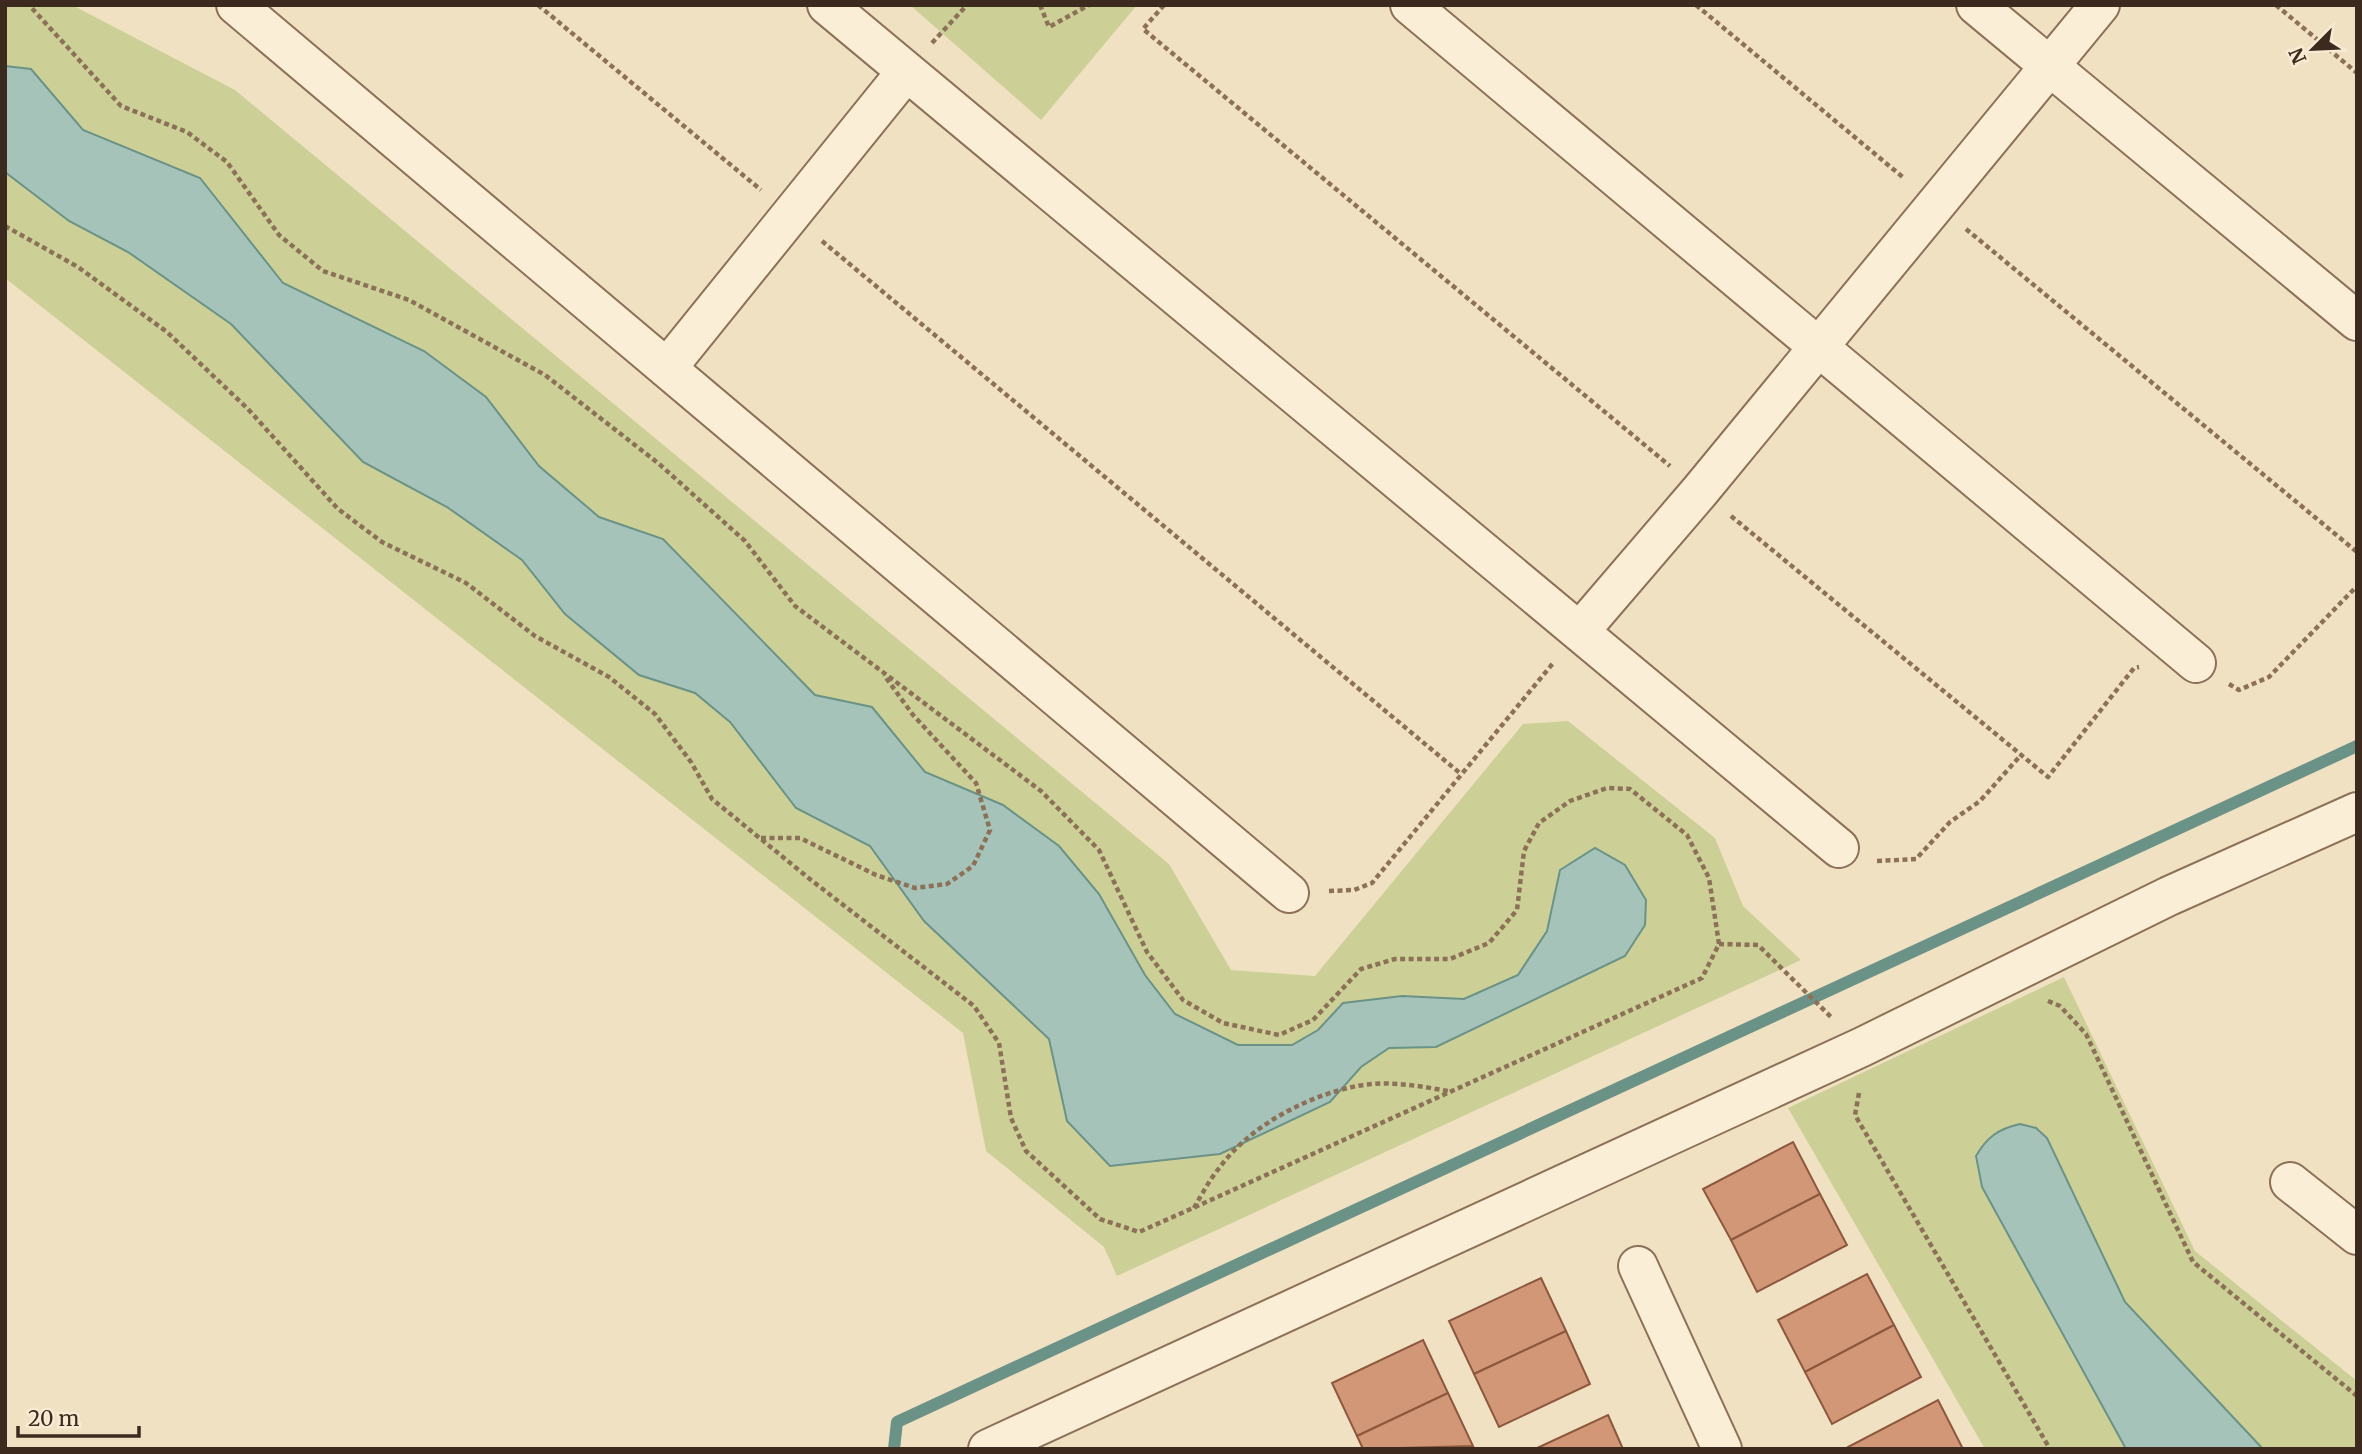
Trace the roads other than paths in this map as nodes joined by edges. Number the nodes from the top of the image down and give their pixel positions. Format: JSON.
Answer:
{"nodes":[{"id":1,"x":236,"y":5,"type":"edge"},
{"id":2,"x":827,"y":5,"type":"edge"},
{"id":3,"x":1410,"y":5,"type":"edge"},
{"id":4,"x":1976,"y":5,"type":"edge"},
{"id":5,"x":2100,"y":5,"type":"edge"},
{"id":6,"x":2050,"y":66,"type":"junction"},
{"id":7,"x":906,"y":72,"type":"junction"},
{"id":8,"x":2357,"y":321,"type":"edge"},
{"id":9,"x":1818,"y":347,"type":"junction"},
{"id":10,"x":667,"y":368,"type":"junction"},
{"id":11,"x":1580,"y":631,"type":"junction"},
{"id":12,"x":2196,"y":663,"type":"road end"},
{"id":13,"x":2357,"y":812,"type":"edge"},
{"id":14,"x":1839,"y":848,"type":"road end"},
{"id":15,"x":1289,"y":893,"type":"road end"},
{"id":16,"x":2290,"y":1182,"type":"dead end"},
{"id":17,"x":2357,"y":1235,"type":"edge"},
{"id":18,"x":1638,"y":1266,"type":"dead end"},
{"id":19,"x":988,"y":1449,"type":"edge"},
{"id":20,"x":1722,"y":1449,"type":"edge"}],
"edges":[{"from":1,"to":10,"type":"street"},
{"from":2,"to":7,"type":"street"},
{"from":3,"to":9,"type":"street"},
{"from":4,"to":6,"type":"street"},
{"from":5,"to":6,"type":"street"},
{"from":6,"to":8,"type":"street"},
{"from":6,"to":9,"type":"street"},
{"from":7,"to":10,"type":"street"},
{"from":7,"to":11,"type":"street"},
{"from":9,"to":11,"type":"street"},
{"from":9,"to":12,"type":"street"},
{"from":10,"to":15,"type":"street"},
{"from":11,"to":14,"type":"street"},
{"from":13,"to":19,"type":"street"},
{"from":16,"to":17,"type":"street"},
{"from":18,"to":20,"type":"street"}]}
